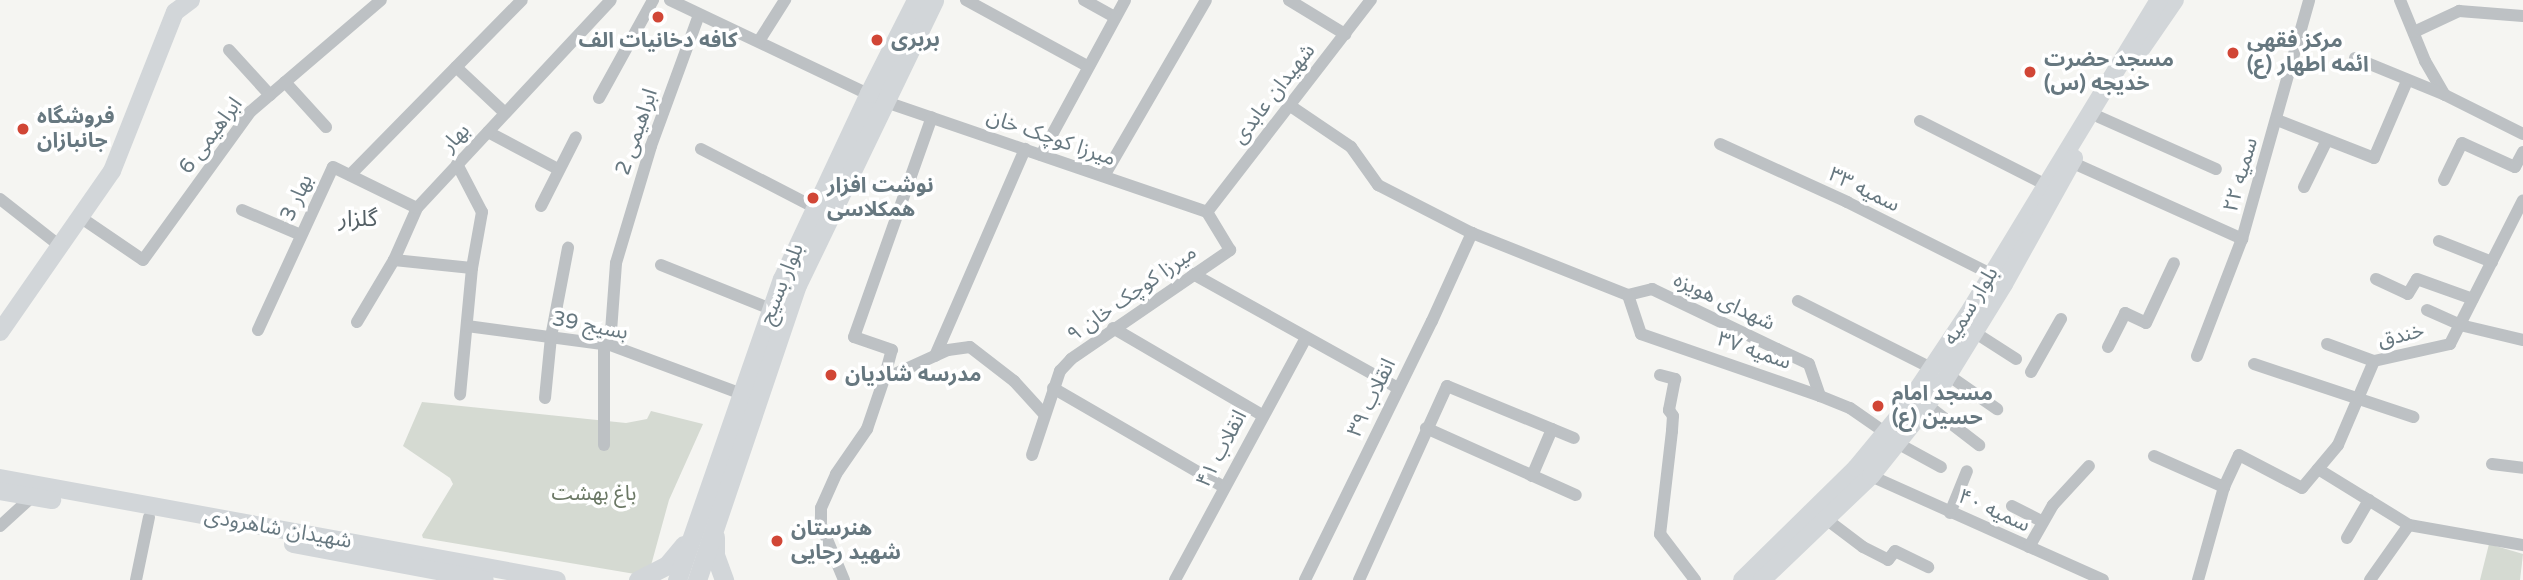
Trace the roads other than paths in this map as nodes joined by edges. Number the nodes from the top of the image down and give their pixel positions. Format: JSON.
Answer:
{"nodes":[{"id":1,"x":191,"y":0,"type":"edge"},
{"id":2,"x":381,"y":0,"type":"edge"},
{"id":3,"x":522,"y":0,"type":"edge"},
{"id":4,"x":611,"y":0,"type":"edge"},
{"id":5,"x":653,"y":0,"type":"edge"},
{"id":6,"x":670,"y":0,"type":"edge"},
{"id":7,"x":785,"y":0,"type":"edge"},
{"id":8,"x":916,"y":0,"type":"edge"},
{"id":9,"x":934,"y":0,"type":"edge"},
{"id":10,"x":966,"y":0,"type":"edge"},
{"id":11,"x":1084,"y":0,"type":"edge"},
{"id":12,"x":1125,"y":0,"type":"edge"},
{"id":13,"x":1206,"y":0,"type":"edge"},
{"id":14,"x":1289,"y":0,"type":"edge"},
{"id":15,"x":1371,"y":0,"type":"edge"},
{"id":16,"x":2159,"y":0,"type":"edge"},
{"id":17,"x":2175,"y":0,"type":"edge"},
{"id":18,"x":2309,"y":0,"type":"edge"},
{"id":19,"x":2400,"y":0,"type":"edge"},
{"id":20,"x":2459,"y":6,"type":"edge"},
{"id":21,"x":699,"y":15,"type":"junction"},
{"id":22,"x":2523,"y":16,"type":"edge"},
{"id":23,"x":1115,"y":17,"type":"junction"},
{"id":24,"x":2414,"y":32,"type":"junction"},
{"id":25,"x":1345,"y":34,"type":"junction"},
{"id":26,"x":760,"y":41,"type":"junction"},
{"id":27,"x":229,"y":50,"type":"dead end"},
{"id":28,"x":2355,"y":58,"type":"dead end"},
{"id":29,"x":1087,"y":66,"type":"junction"},
{"id":30,"x":456,"y":67,"type":"junction"},
{"id":31,"x":2407,"y":81,"type":"junction"},
{"id":32,"x":285,"y":82,"type":"junction"},
{"id":33,"x":880,"y":89,"type":"junction"},
{"id":34,"x":2445,"y":94,"type":"junction"},
{"id":35,"x":270,"y":95,"type":"junction"},
{"id":36,"x":599,"y":98,"type":"dead end"},
{"id":37,"x":1289,"y":105,"type":"junction"},
{"id":38,"x":505,"y":113,"type":"junction"},
{"id":39,"x":867,"y":116,"type":"junction"},
{"id":40,"x":932,"y":117,"type":"junction"},
{"id":41,"x":2099,"y":117,"type":"junction"},
{"id":42,"x":2277,"y":120,"type":"junction"},
{"id":43,"x":1920,"y":121,"type":"dead end"},
{"id":44,"x":326,"y":127,"type":"dead end"},
{"id":45,"x":488,"y":132,"type":"junction"},
{"id":46,"x":2523,"y":134,"type":"edge"},
{"id":47,"x":576,"y":137,"type":"dead end"},
{"id":48,"x":2327,"y":139,"type":"junction"},
{"id":49,"x":1720,"y":144,"type":"dead end"},
{"id":50,"x":701,"y":149,"type":"dead end"},
{"id":51,"x":1025,"y":149,"type":"junction"},
{"id":52,"x":2523,"y":152,"type":"edge"},
{"id":53,"x":1041,"y":155,"type":"junction"},
{"id":54,"x":2071,"y":162,"type":"junction"},
{"id":55,"x":457,"y":164,"type":"junction"},
{"id":56,"x":558,"y":169,"type":"junction"},
{"id":57,"x":2216,"y":169,"type":"dead end"},
{"id":58,"x":350,"y":175,"type":"junction"},
{"id":59,"x":1104,"y":176,"type":"junction"},
{"id":60,"x":2444,"y":180,"type":"dead end"},
{"id":61,"x":2044,"y":184,"type":"junction"},
{"id":62,"x":2304,"y":187,"type":"dead end"},
{"id":63,"x":0,"y":199,"type":"edge"},
{"id":64,"x":2523,"y":200,"type":"edge"},
{"id":65,"x":541,"y":206,"type":"dead end"},
{"id":66,"x":814,"y":207,"type":"junction"},
{"id":67,"x":417,"y":208,"type":"junction"},
{"id":68,"x":242,"y":210,"type":"dead end"},
{"id":69,"x":1207,"y":212,"type":"junction"},
{"id":70,"x":80,"y":217,"type":"junction"},
{"id":71,"x":1472,"y":233,"type":"junction"},
{"id":72,"x":301,"y":235,"type":"junction"},
{"id":73,"x":2242,"y":239,"type":"junction"},
{"id":74,"x":2439,"y":241,"type":"dead end"},
{"id":75,"x":60,"y":246,"type":"junction"},
{"id":76,"x":568,"y":248,"type":"dead end"},
{"id":77,"x":394,"y":260,"type":"junction"},
{"id":78,"x":2491,"y":262,"type":"junction"},
{"id":79,"x":2174,"y":263,"type":"dead end"},
{"id":80,"x":661,"y":265,"type":"dead end"},
{"id":81,"x":472,"y":268,"type":"junction"},
{"id":82,"x":1194,"y":274,"type":"junction"},
{"id":83,"x":1991,"y":274,"type":"junction"},
{"id":84,"x":2376,"y":279,"type":"dead end"},
{"id":85,"x":1628,"y":295,"type":"junction"},
{"id":86,"x":2473,"y":299,"type":"junction"},
{"id":87,"x":1798,"y":301,"type":"dead end"},
{"id":88,"x":771,"y":309,"type":"junction"},
{"id":89,"x":2427,"y":310,"type":"dead end"},
{"id":90,"x":2061,"y":318,"type":"dead end"},
{"id":91,"x":357,"y":322,"type":"dead end"},
{"id":92,"x":2460,"y":325,"type":"junction"},
{"id":93,"x":467,"y":326,"type":"junction"},
{"id":94,"x":1113,"y":328,"type":"junction"},
{"id":95,"x":258,"y":330,"type":"dead end"},
{"id":96,"x":0,"y":332,"type":"edge"},
{"id":97,"x":1974,"y":332,"type":"junction"},
{"id":98,"x":551,"y":337,"type":"junction"},
{"id":99,"x":1306,"y":338,"type":"junction"},
{"id":100,"x":2523,"y":340,"type":"edge"},
{"id":101,"x":607,"y":344,"type":"junction"},
{"id":102,"x":2327,"y":344,"type":"dead end"},
{"id":103,"x":2108,"y":347,"type":"dead end"},
{"id":104,"x":935,"y":356,"type":"junction"},
{"id":105,"x":2197,"y":356,"type":"dead end"},
{"id":106,"x":2016,"y":359,"type":"dead end"},
{"id":107,"x":2374,"y":361,"type":"junction"},
{"id":108,"x":2254,"y":364,"type":"dead end"},
{"id":109,"x":1941,"y":372,"type":"junction"},
{"id":110,"x":2031,"y":372,"type":"dead end"},
{"id":111,"x":1660,"y":375,"type":"dead end"},
{"id":112,"x":884,"y":379,"type":"junction"},
{"id":113,"x":1053,"y":388,"type":"junction"},
{"id":114,"x":1398,"y":388,"type":"junction"},
{"id":115,"x":460,"y":394,"type":"dead end"},
{"id":116,"x":742,"y":394,"type":"junction"},
{"id":117,"x":1820,"y":396,"type":"junction"},
{"id":118,"x":545,"y":398,"type":"dead end"},
{"id":119,"x":2358,"y":399,"type":"junction"},
{"id":120,"x":1927,"y":405,"type":"junction"},
{"id":121,"x":1997,"y":409,"type":"dead end"},
{"id":122,"x":1044,"y":414,"type":"junction"},
{"id":123,"x":1262,"y":415,"type":"junction"},
{"id":124,"x":2413,"y":417,"type":"dead end"},
{"id":125,"x":1426,"y":428,"type":"junction"},
{"id":126,"x":1552,"y":429,"type":"junction"},
{"id":127,"x":1574,"y":438,"type":"dead end"},
{"id":128,"x":1892,"y":438,"type":"junction"},
{"id":129,"x":604,"y":445,"type":"dead end"},
{"id":130,"x":1979,"y":445,"type":"dead end"},
{"id":131,"x":1032,"y":455,"type":"dead end"},
{"id":132,"x":2154,"y":456,"type":"dead end"},
{"id":133,"x":2492,"y":464,"type":"dead end"},
{"id":134,"x":2089,"y":466,"type":"dead end"},
{"id":135,"x":1941,"y":467,"type":"dead end"},
{"id":136,"x":2523,"y":468,"type":"edge"},
{"id":137,"x":2318,"y":469,"type":"junction"},
{"id":138,"x":1967,"y":471,"type":"dead end"},
{"id":139,"x":1871,"y":475,"type":"junction"},
{"id":140,"x":1532,"y":476,"type":"junction"},
{"id":141,"x":0,"y":478,"type":"edge"},
{"id":142,"x":1224,"y":487,"type":"junction"},
{"id":143,"x":2224,"y":487,"type":"junction"},
{"id":144,"x":0,"y":491,"type":"edge"},
{"id":145,"x":1576,"y":495,"type":"dead end"},
{"id":146,"x":33,"y":496,"type":"junction"},
{"id":147,"x":2369,"y":500,"type":"junction"},
{"id":148,"x":2012,"y":506,"type":"dead end"},
{"id":149,"x":1950,"y":513,"type":"junction"},
{"id":150,"x":149,"y":517,"type":"junction"},
{"id":151,"x":1826,"y":519,"type":"junction"},
{"id":152,"x":2041,"y":521,"type":"junction"},
{"id":153,"x":2409,"y":525,"type":"junction"},
{"id":154,"x":0,"y":526,"type":"edge"},
{"id":155,"x":715,"y":528,"type":"junction"},
{"id":156,"x":695,"y":531,"type":"junction"},
{"id":157,"x":2347,"y":538,"type":"dead end"},
{"id":158,"x":2523,"y":545,"type":"edge"},
{"id":159,"x":2029,"y":547,"type":"junction"},
{"id":160,"x":1928,"y":567,"type":"dead end"},
{"id":161,"x":136,"y":580,"type":"edge"},
{"id":162,"x":485,"y":580,"type":"edge"},
{"id":163,"x":557,"y":580,"type":"edge"},
{"id":164,"x":638,"y":580,"type":"edge"},
{"id":165,"x":677,"y":580,"type":"edge"},
{"id":166,"x":697,"y":580,"type":"edge"},
{"id":167,"x":724,"y":580,"type":"edge"},
{"id":168,"x":844,"y":580,"type":"edge"},
{"id":169,"x":1175,"y":580,"type":"edge"},
{"id":170,"x":1305,"y":580,"type":"edge"},
{"id":171,"x":1359,"y":580,"type":"edge"},
{"id":172,"x":1695,"y":580,"type":"edge"},
{"id":173,"x":1742,"y":580,"type":"edge"},
{"id":174,"x":1762,"y":580,"type":"edge"},
{"id":175,"x":2103,"y":580,"type":"edge"},
{"id":176,"x":2198,"y":580,"type":"edge"},
{"id":177,"x":2370,"y":580,"type":"edge"}],
"edges":[{"from":1,"to":70,"type":"main road"},
{"from":2,"to":32,"type":"street","name":"ابراهیمی 6"},
{"from":3,"to":30,"type":"street"},
{"from":4,"to":38,"type":"street","name":"بهار"},
{"from":5,"to":36,"type":"street"},
{"from":6,"to":21,"type":"street","name":"میرزا کوچک خان"},
{"from":7,"to":26,"type":"street"},
{"from":8,"to":33,"type":"main road","name":"بلوار بسیج"},
{"from":9,"to":33,"type":"main road","name":"بلوار بسیج"},
{"from":10,"to":29,"type":"street"},
{"from":11,"to":23,"type":"street"},
{"from":12,"to":23,"type":"street"},
{"from":13,"to":59,"type":"street"},
{"from":14,"to":25,"type":"street"},
{"from":15,"to":25,"type":"street","name":"شهیدان عابدی"},
{"from":16,"to":61,"type":"main road","name":"بلوار سمیه"},
{"from":17,"to":41,"type":"main road","name":"بلوار سمیه"},
{"from":18,"to":42,"type":"street","name":"سمیه ۲۲"},
{"from":19,"to":24,"type":"street"},
{"from":20,"to":22,"type":"street"},
{"from":20,"to":24,"type":"street"},
{"from":21,"to":26,"type":"street","name":"میرزا کوچک خان"},
{"from":21,"to":101,"type":"street","name":"ابراهیمی 2"},
{"from":23,"to":29,"type":"street"},
{"from":24,"to":34,"type":"street"},
{"from":25,"to":37,"type":"street","name":"شهیدان عابدی"},
{"from":26,"to":33,"type":"street","name":"میرزا کوچک خان"},
{"from":27,"to":35,"type":"street"},
{"from":28,"to":31,"type":"street"},
{"from":29,"to":53,"type":"street"},
{"from":30,"to":38,"type":"street"},
{"from":30,"to":58,"type":"street"},
{"from":31,"to":34,"type":"street"},
{"from":31,"to":48,"type":"street"},
{"from":32,"to":35,"type":"street","name":"ابراهیمی 6"},
{"from":32,"to":44,"type":"street"},
{"from":33,"to":39,"type":"main road","name":"بلوار بسیج"},
{"from":33,"to":40,"type":"street","name":"میرزا کوچک خان"},
{"from":34,"to":46,"type":"street"},
{"from":35,"to":70,"type":"street","name":"ابراهیمی 6"},
{"from":37,"to":69,"type":"street","name":"شهیدان عابدی"},
{"from":37,"to":71,"type":"street","name":"شهدای هویزه"},
{"from":38,"to":45,"type":"street","name":"بهار"},
{"from":39,"to":66,"type":"main road","name":"بلوار بسیج"},
{"from":39,"to":155,"type":"main road","name":"بلوار بسیج"},
{"from":40,"to":51,"type":"street","name":"میرزا کوچک خان"},
{"from":40,"to":112,"type":"street"},
{"from":41,"to":54,"type":"main road","name":"بلوار سمیه"},
{"from":41,"to":57,"type":"street"},
{"from":42,"to":48,"type":"street"},
{"from":42,"to":73,"type":"street","name":"سمیه ۲۲"},
{"from":43,"to":61,"type":"street"},
{"from":45,"to":55,"type":"street","name":"بهار"},
{"from":45,"to":56,"type":"street"},
{"from":47,"to":56,"type":"street"},
{"from":48,"to":62,"type":"street"},
{"from":49,"to":83,"type":"street","name":"سمیه ۳۳"},
{"from":50,"to":66,"type":"street"},
{"from":51,"to":53,"type":"street","name":"میرزا کوچک خان"},
{"from":51,"to":104,"type":"street"},
{"from":52,"to":60,"type":"street"},
{"from":53,"to":59,"type":"street","name":"میرزا کوچک خان"},
{"from":54,"to":73,"type":"street"},
{"from":54,"to":97,"type":"main road","name":"بلوار سمیه"},
{"from":55,"to":67,"type":"street","name":"بهار"},
{"from":55,"to":81,"type":"street"},
{"from":56,"to":65,"type":"street"},
{"from":58,"to":67,"type":"street"},
{"from":58,"to":72,"type":"street","name":"بهار 3"},
{"from":59,"to":69,"type":"street","name":"میرزا کوچک خان"},
{"from":61,"to":83,"type":"main road","name":"بلوار سمیه"},
{"from":63,"to":75,"type":"street"},
{"from":64,"to":78,"type":"street","name":"خندق"},
{"from":66,"to":88,"type":"main road","name":"بلوار بسیج"},
{"from":67,"to":77,"type":"street","name":"بهار"},
{"from":68,"to":72,"type":"street"},
{"from":69,"to":82,"type":"street","name":"میرزا کوچک خان ۹"},
{"from":70,"to":75,"type":"main road"},
{"from":71,"to":85,"type":"street","name":"شهدای هویزه"},
{"from":71,"to":114,"type":"street","name":"انقلاب ۳۹"},
{"from":72,"to":95,"type":"street","name":"بهار 3"},
{"from":73,"to":105,"type":"street","name":"سمیه ۲۲"},
{"from":74,"to":78,"type":"street"},
{"from":75,"to":96,"type":"main road"},
{"from":76,"to":98,"type":"street"},
{"from":77,"to":81,"type":"street"},
{"from":77,"to":91,"type":"street","name":"بهار"},
{"from":78,"to":86,"type":"street","name":"خندق"},
{"from":79,"to":103,"type":"street"},
{"from":80,"to":88,"type":"street"},
{"from":81,"to":93,"type":"street"},
{"from":82,"to":94,"type":"street","name":"میرزا کوچک خان ۹"},
{"from":82,"to":99,"type":"street"},
{"from":83,"to":109,"type":"main road","name":"بلوار سمیه"},
{"from":84,"to":86,"type":"street"},
{"from":85,"to":117,"type":"street","name":"سمیه ۳۷"},
{"from":85,"to":117,"type":"street","name":"شهدای هویزه"},
{"from":86,"to":92,"type":"street","name":"خندق"},
{"from":87,"to":109,"type":"street"},
{"from":88,"to":116,"type":"main road","name":"بلوار بسیج"},
{"from":89,"to":92,"type":"street"},
{"from":90,"to":110,"type":"street"},
{"from":92,"to":100,"type":"street"},
{"from":92,"to":107,"type":"street","name":"خندق"},
{"from":93,"to":98,"type":"street","name":"بسیج 39"},
{"from":93,"to":115,"type":"street"},
{"from":94,"to":113,"type":"street","name":"میرزا کوچک خان ۹"},
{"from":94,"to":123,"type":"street"},
{"from":97,"to":106,"type":"street"},
{"from":97,"to":109,"type":"main road","name":"بلوار سمیه"},
{"from":98,"to":101,"type":"street","name":"بسیج 39"},
{"from":98,"to":118,"type":"street"},
{"from":99,"to":114,"type":"street"},
{"from":99,"to":123,"type":"street","name":"انقلاب ۴۱"},
{"from":101,"to":116,"type":"street","name":"بسیج 39"},
{"from":101,"to":129,"type":"street","name":"ابراهیمی 2"},
{"from":102,"to":107,"type":"street"},
{"from":104,"to":112,"type":"street"},
{"from":104,"to":122,"type":"street"},
{"from":107,"to":119,"type":"street","name":"خندق"},
{"from":108,"to":119,"type":"street"},
{"from":109,"to":120,"type":"main road","name":"بلوار سمیه"},
{"from":109,"to":121,"type":"street"},
{"from":109,"to":128,"type":"main road","name":"بلوار سمیه"},
{"from":111,"to":172,"type":"street"},
{"from":112,"to":168,"type":"street"},
{"from":113,"to":122,"type":"street","name":"میرزا کوچک خان ۹"},
{"from":113,"to":142,"type":"street"},
{"from":114,"to":170,"type":"street","name":"انقلاب ۳۹"},
{"from":116,"to":156,"type":"main road","name":"بلوار بسیج"},
{"from":117,"to":128,"type":"street","name":"سمیه ۳۷"},
{"from":119,"to":124,"type":"street"},
{"from":119,"to":137,"type":"street","name":"خندق"},
{"from":120,"to":128,"type":"main road","name":"بلوار سمیه"},
{"from":120,"to":130,"type":"street"},
{"from":122,"to":131,"type":"street","name":"میرزا کوچک خان ۹"},
{"from":123,"to":142,"type":"street","name":"انقلاب ۴۱"},
{"from":125,"to":126,"type":"street"},
{"from":125,"to":140,"type":"street"},
{"from":125,"to":171,"type":"street"},
{"from":126,"to":127,"type":"street"},
{"from":126,"to":140,"type":"street"},
{"from":128,"to":135,"type":"street","name":"سمیه ۳۷"},
{"from":128,"to":139,"type":"main road","name":"بلوار سمیه"},
{"from":128,"to":173,"type":"main road","name":"بلوار سمیه"},
{"from":132,"to":143,"type":"street"},
{"from":133,"to":136,"type":"street"},
{"from":134,"to":152,"type":"street"},
{"from":137,"to":143,"type":"street","name":"خندق"},
{"from":137,"to":147,"type":"street"},
{"from":138,"to":149,"type":"street"},
{"from":139,"to":149,"type":"street","name":"سمیه ۴۰"},
{"from":139,"to":151,"type":"main road","name":"بلوار سمیه"},
{"from":140,"to":145,"type":"street"},
{"from":141,"to":163,"type":"main road","name":"شهیدان شاهرودی"},
{"from":142,"to":169,"type":"street","name":"انقلاب ۴۱"},
{"from":143,"to":176,"type":"street"},
{"from":144,"to":146,"type":"main road","name":"شهیدان شاهرودی"},
{"from":146,"to":150,"type":"main road","name":"شهیدان شاهرودی"},
{"from":146,"to":154,"type":"street"},
{"from":147,"to":153,"type":"street"},
{"from":147,"to":157,"type":"street"},
{"from":148,"to":152,"type":"street"},
{"from":149,"to":159,"type":"street","name":"سمیه ۴۰"},
{"from":150,"to":161,"type":"street"},
{"from":150,"to":162,"type":"main road","name":"شهیدان شاهرودی"},
{"from":151,"to":160,"type":"street"},
{"from":151,"to":174,"type":"main road","name":"بلوار سمیه"},
{"from":152,"to":159,"type":"street"},
{"from":153,"to":158,"type":"street"},
{"from":153,"to":177,"type":"street"},
{"from":155,"to":166,"type":"main road","name":"بلوار بسیج"},
{"from":155,"to":167,"type":"main road"},
{"from":156,"to":164,"type":"main road"},
{"from":156,"to":165,"type":"main road","name":"بلوار بسیج"},
{"from":159,"to":175,"type":"street","name":"سمیه ۴۰"}]}
